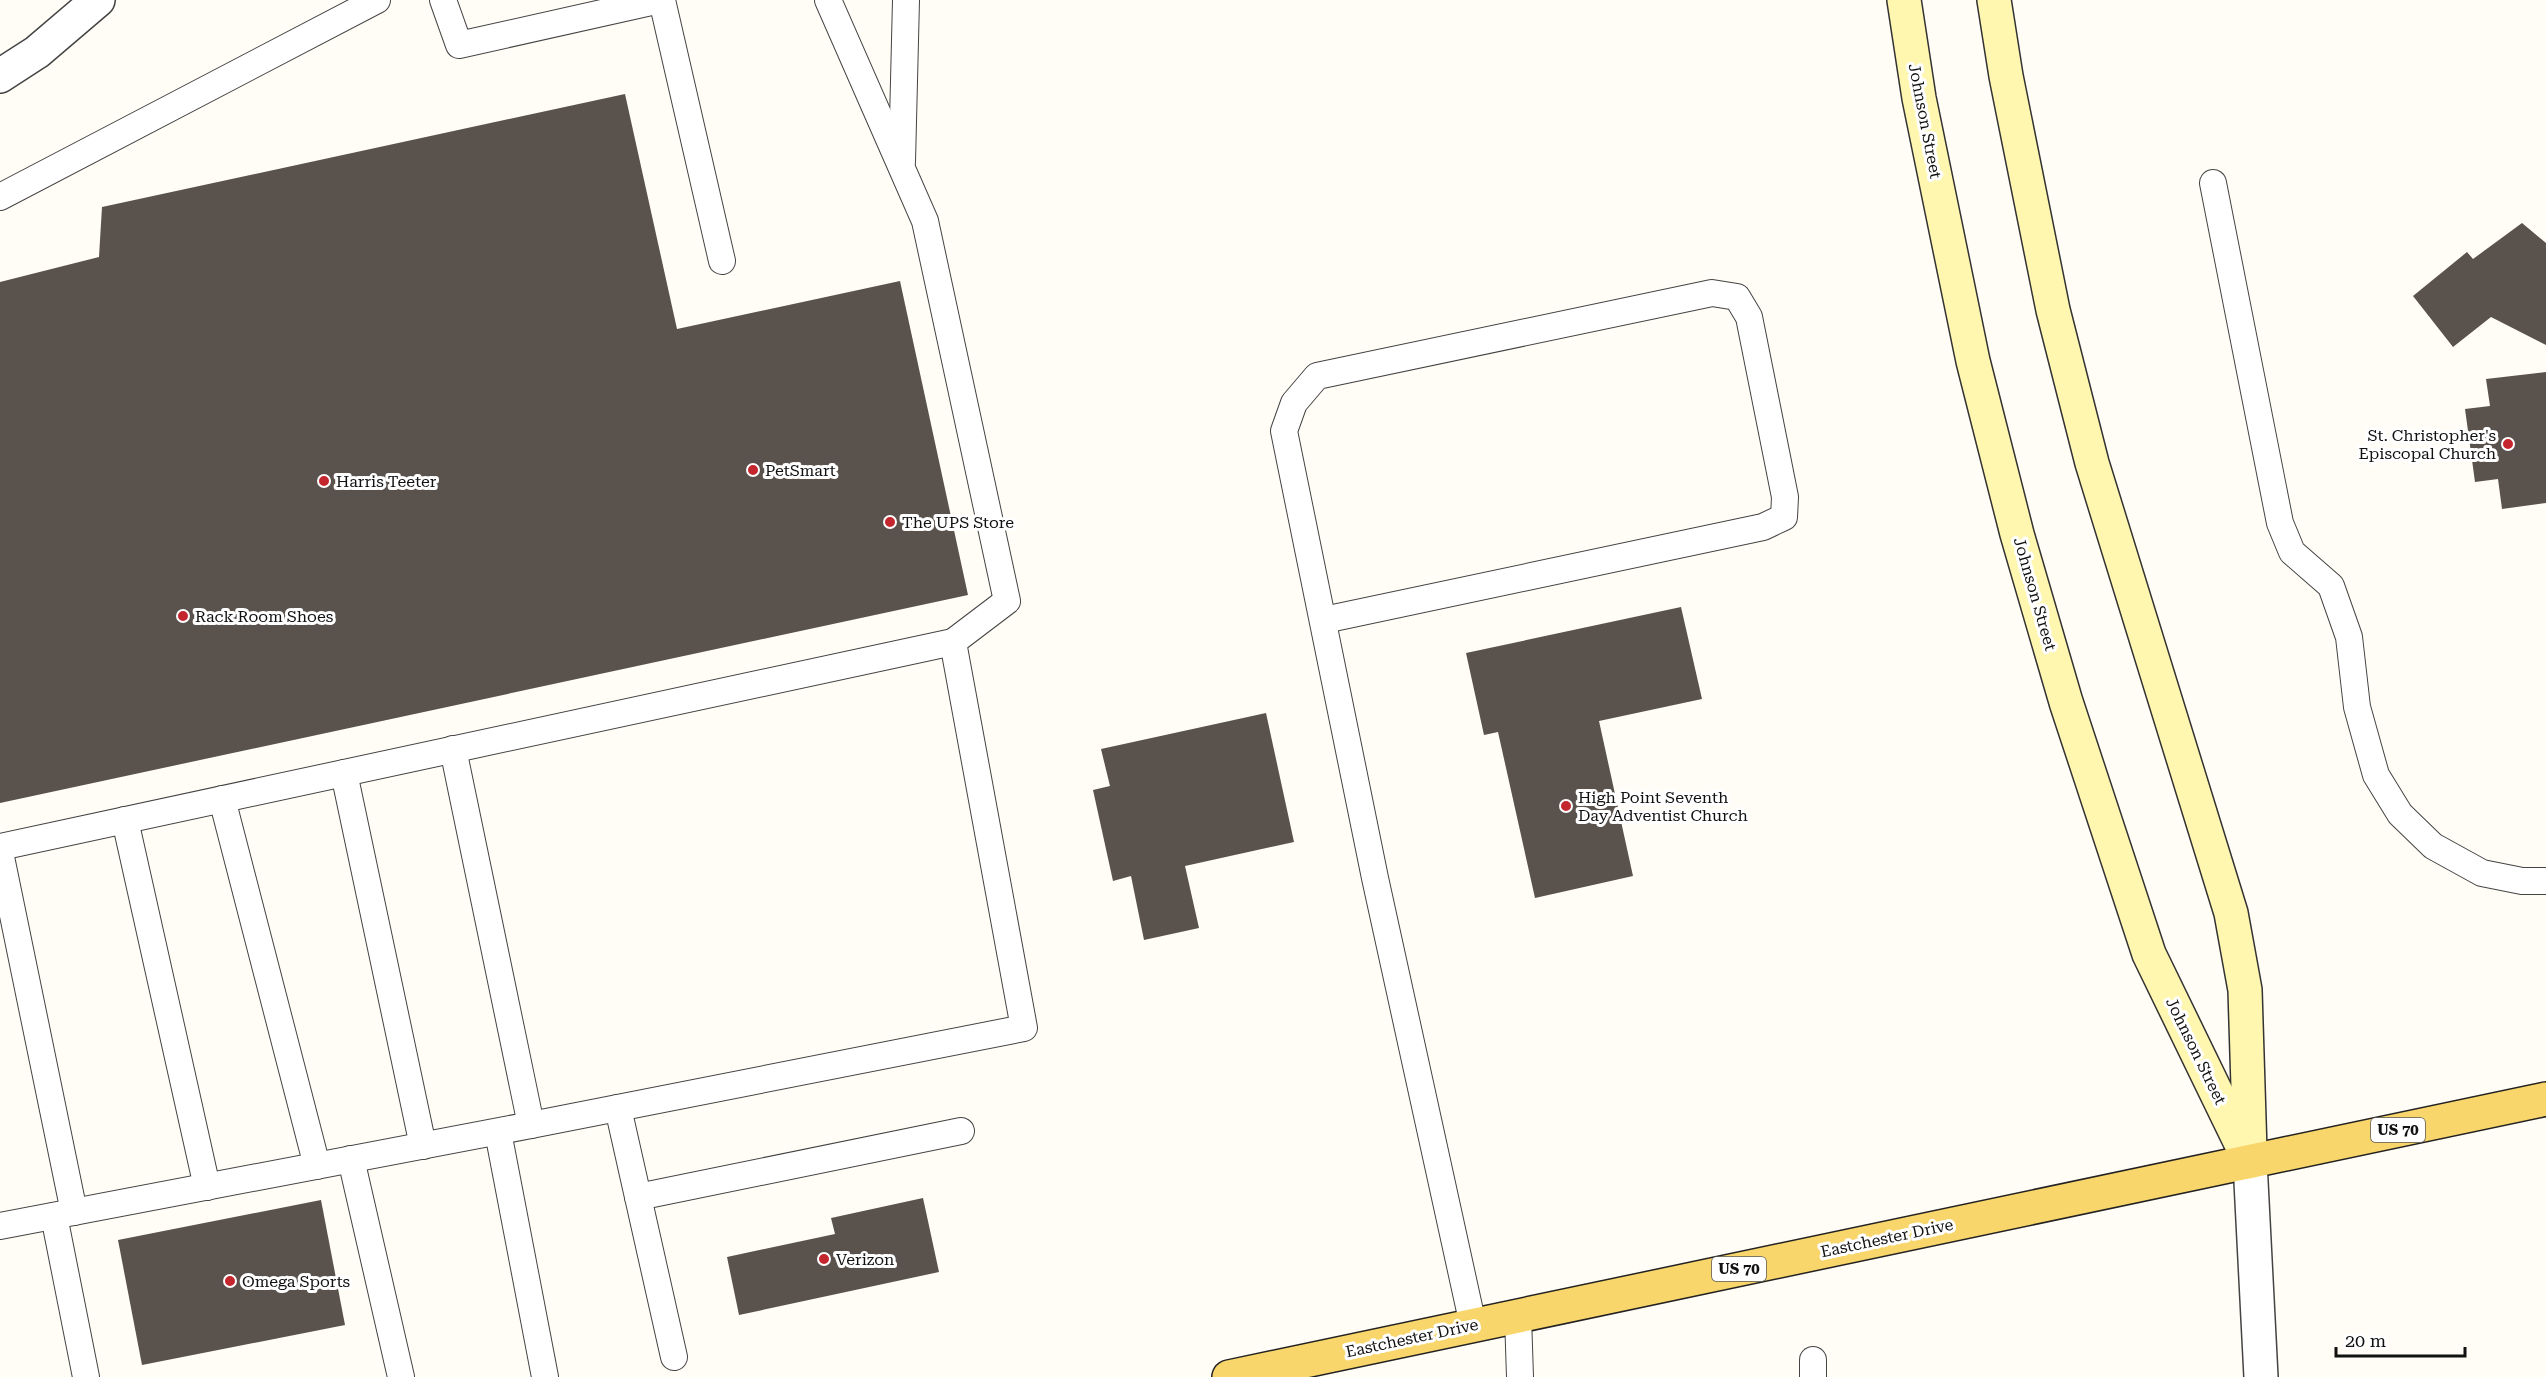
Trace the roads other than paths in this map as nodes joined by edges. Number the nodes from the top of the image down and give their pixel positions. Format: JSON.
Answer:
{"nodes":[{"id":1,"x":98,"y":0,"type":"edge"},
{"id":2,"x":377,"y":0,"type":"edge"},
{"id":3,"x":443,"y":0,"type":"edge"},
{"id":4,"x":661,"y":0,"type":"edge"},
{"id":5,"x":828,"y":0,"type":"edge"},
{"id":6,"x":906,"y":0,"type":"edge"},
{"id":7,"x":1904,"y":0,"type":"edge"},
{"id":8,"x":1994,"y":0,"type":"edge"},
{"id":9,"x":562,"y":11,"type":"edge"},
{"id":10,"x":0,"y":76,"type":"edge"},
{"id":11,"x":902,"y":168,"type":"junction"},
{"id":12,"x":2213,"y":183,"type":"dead end"},
{"id":13,"x":0,"y":197,"type":"edge"},
{"id":14,"x":722,"y":261,"type":"dead end"},
{"id":15,"x":1324,"y":620,"type":"junction"},
{"id":16,"x":953,"y":642,"type":"junction"},
{"id":17,"x":453,"y":749,"type":"junction"},
{"id":18,"x":344,"y":772,"type":"junction"},
{"id":19,"x":222,"y":799,"type":"junction"},
{"id":20,"x":125,"y":820,"type":"junction"},
{"id":21,"x":0,"y":847,"type":"edge"},
{"id":22,"x":0,"y":852,"type":"edge"},
{"id":23,"x":2546,"y":881,"type":"edge"},
{"id":24,"x":2546,"y":1099,"type":"edge"},
{"id":25,"x":618,"y":1108,"type":"junction"},
{"id":26,"x":531,"y":1125,"type":"junction"},
{"id":27,"x":961,"y":1131,"type":"dead end"},
{"id":28,"x":498,"y":1132,"type":"junction"},
{"id":29,"x":423,"y":1146,"type":"junction"},
{"id":30,"x":351,"y":1160,"type":"junction"},
{"id":31,"x":2250,"y":1162,"type":"junction"},
{"id":32,"x":317,"y":1166,"type":"junction"},
{"id":33,"x":207,"y":1187,"type":"junction"},
{"id":34,"x":638,"y":1197,"type":"junction"},
{"id":35,"x":64,"y":1214,"type":"junction"},
{"id":36,"x":0,"y":1226,"type":"edge"},
{"id":37,"x":1518,"y":1316,"type":"junction"},
{"id":38,"x":1473,"y":1325,"type":"junction"},
{"id":39,"x":674,"y":1357,"type":"dead end"},
{"id":40,"x":86,"y":1377,"type":"edge"},
{"id":41,"x":401,"y":1377,"type":"edge"},
{"id":42,"x":545,"y":1377,"type":"edge"},
{"id":43,"x":1229,"y":1377,"type":"edge"},
{"id":44,"x":1520,"y":1377,"type":"edge"},
{"id":45,"x":2261,"y":1377,"type":"edge"}],
"edges":[{"from":1,"to":10,"type":"street"},
{"from":2,"to":13,"type":"lane"},
{"from":3,"to":9,"type":"lane"},
{"from":4,"to":9,"type":"lane"},
{"from":4,"to":14,"type":"lane"},
{"from":5,"to":11,"type":"lane"},
{"from":6,"to":11,"type":"lane"},
{"from":7,"to":31,"type":"main road","name":"Johnson Street"},
{"from":8,"to":31,"type":"main road","name":"Johnson Street"},
{"from":11,"to":16,"type":"lane"},
{"from":12,"to":23,"type":"lane"},
{"from":15,"to":15,"type":"lane"},
{"from":15,"to":38,"type":"lane"},
{"from":16,"to":17,"type":"lane"},
{"from":16,"to":25,"type":"lane"},
{"from":17,"to":18,"type":"lane"},
{"from":17,"to":26,"type":"lane"},
{"from":18,"to":19,"type":"lane"},
{"from":18,"to":29,"type":"lane"},
{"from":19,"to":20,"type":"lane"},
{"from":19,"to":32,"type":"lane"},
{"from":20,"to":21,"type":"lane"},
{"from":20,"to":33,"type":"lane"},
{"from":22,"to":35,"type":"lane"},
{"from":24,"to":31,"type":"main road","name":"Eastchester Drive","number":"US 70"},
{"from":25,"to":26,"type":"lane"},
{"from":25,"to":34,"type":"lane"},
{"from":26,"to":28,"type":"lane"},
{"from":27,"to":34,"type":"lane"},
{"from":28,"to":29,"type":"lane"},
{"from":28,"to":42,"type":"lane"},
{"from":29,"to":30,"type":"lane"},
{"from":30,"to":32,"type":"lane"},
{"from":30,"to":41,"type":"lane"},
{"from":31,"to":37,"type":"main road","name":"Eastchester Drive","number":"US 70"},
{"from":31,"to":45,"type":"street","name":"Johnson Street"},
{"from":32,"to":33,"type":"lane"},
{"from":33,"to":35,"type":"lane"},
{"from":34,"to":39,"type":"lane"},
{"from":35,"to":36,"type":"lane"},
{"from":35,"to":40,"type":"lane"},
{"from":37,"to":38,"type":"main road","name":"Eastchester Drive","number":"US 70"},
{"from":37,"to":44,"type":"lane"},
{"from":38,"to":43,"type":"main road","name":"Eastchester Drive","number":"US 70"}]}
